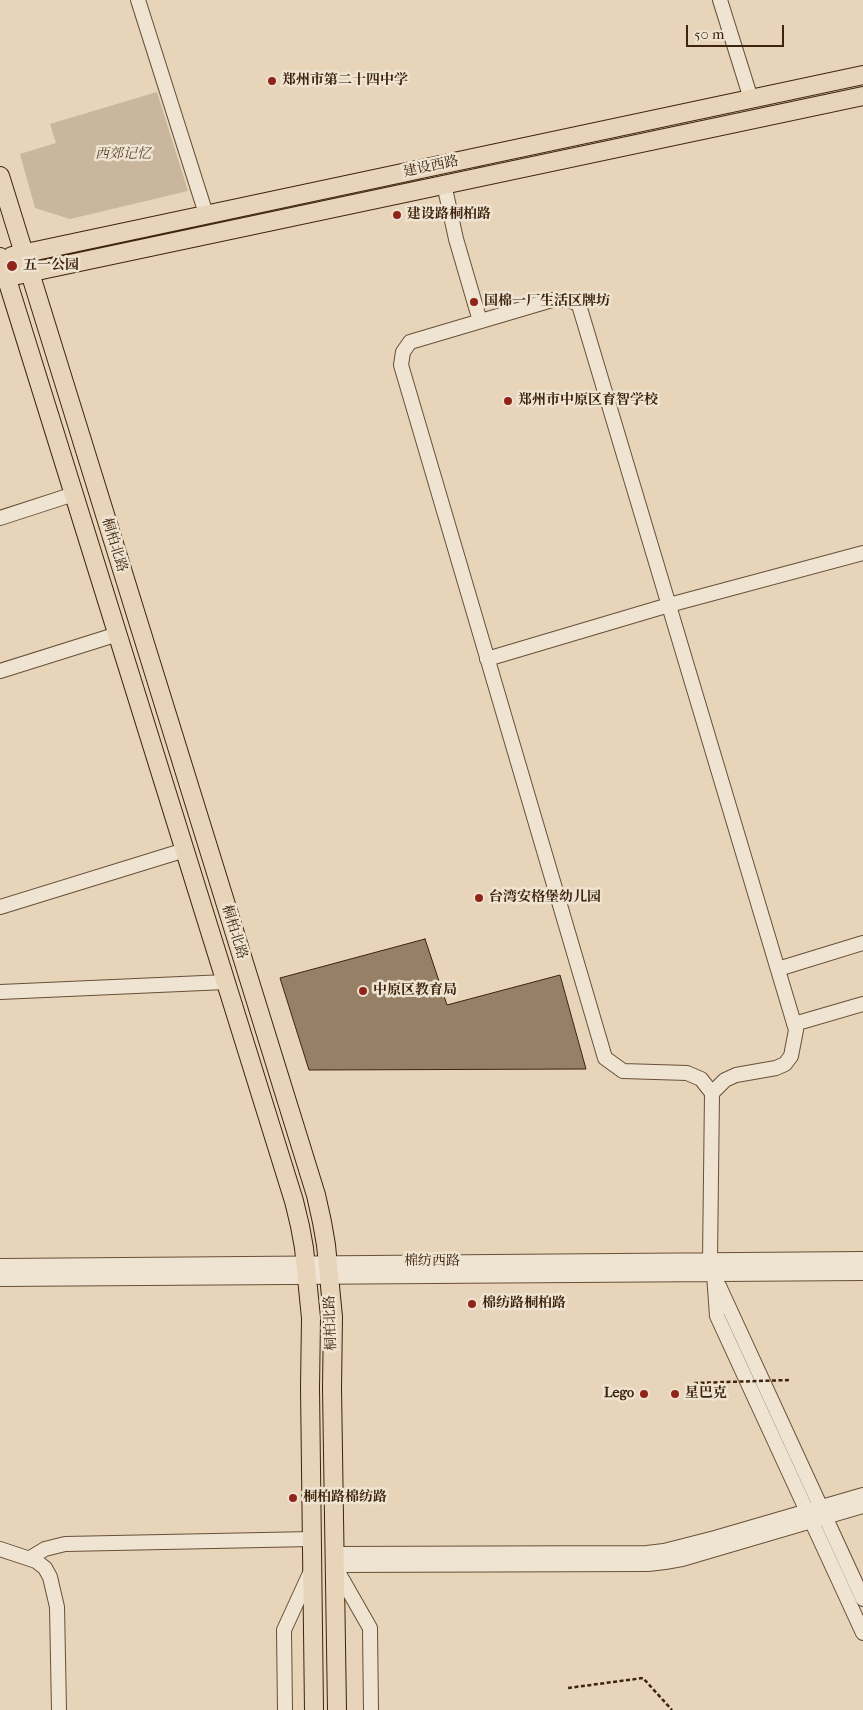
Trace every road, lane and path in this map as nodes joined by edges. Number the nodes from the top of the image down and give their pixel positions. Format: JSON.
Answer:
{"nodes":[{"id":1,"x":138,"y":0,"type":"edge"},
{"id":2,"x":720,"y":0,"type":"edge"},
{"id":3,"x":863,"y":75,"type":"edge"},
{"id":4,"x":863,"y":96,"type":"edge"},
{"id":5,"x":751,"y":99,"type":"junction"},
{"id":6,"x":0,"y":176,"type":"edge"},
{"id":7,"x":444,"y":184,"type":"junction"},
{"id":8,"x":206,"y":214,"type":"junction"},
{"id":9,"x":24,"y":254,"type":"junction"},
{"id":10,"x":0,"y":258,"type":"edge"},
{"id":11,"x":29,"y":273,"type":"junction"},
{"id":12,"x":3,"y":278,"type":"edge"},
{"id":13,"x":480,"y":321,"type":"junction"},
{"id":14,"x":74,"y":494,"type":"junction"},
{"id":15,"x":0,"y":518,"type":"edge"},
{"id":16,"x":863,"y":554,"type":"edge"},
{"id":17,"x":669,"y":604,"type":"junction"},
{"id":18,"x":118,"y":634,"type":"junction"},
{"id":19,"x":487,"y":659,"type":"junction"},
{"id":20,"x":0,"y":671,"type":"edge"},
{"id":21,"x":185,"y":850,"type":"junction"},
{"id":22,"x":0,"y":907,"type":"edge"},
{"id":23,"x":863,"y":942,"type":"edge"},
{"id":24,"x":778,"y":969,"type":"junction"},
{"id":25,"x":226,"y":982,"type":"junction"},
{"id":26,"x":0,"y":992,"type":"edge"},
{"id":27,"x":863,"y":1004,"type":"edge"},
{"id":28,"x":794,"y":1024,"type":"junction"},
{"id":29,"x":712,"y":1093,"type":"junction"},
{"id":30,"x":863,"y":1259,"type":"edge"},
{"id":31,"x":710,"y":1260,"type":"junction"},
{"id":32,"x":0,"y":1266,"type":"edge"},
{"id":33,"x":306,"y":1270,"type":"junction"},
{"id":34,"x":329,"y":1270,"type":"junction"},
{"id":35,"x":863,"y":1273,"type":"edge"},
{"id":36,"x":714,"y":1274,"type":"junction"},
{"id":37,"x":0,"y":1279,"type":"edge"},
{"id":38,"x":790,"y":1380,"type":"dead end"},
{"id":39,"x":694,"y":1383,"type":"dead end"},
{"id":40,"x":863,"y":1495,"type":"edge"},
{"id":41,"x":863,"y":1506,"type":"edge"},
{"id":42,"x":816,"y":1514,"type":"junction"},
{"id":43,"x":312,"y":1539,"type":"junction"},
{"id":44,"x":0,"y":1549,"type":"edge"},
{"id":45,"x":30,"y":1558,"type":"junction"},
{"id":46,"x":334,"y":1560,"type":"junction"},
{"id":47,"x":312,"y":1568,"type":"junction"},
{"id":48,"x":863,"y":1598,"type":"edge"},
{"id":49,"x":863,"y":1633,"type":"edge"},
{"id":50,"x":568,"y":1688,"type":"dead end"},
{"id":51,"x":59,"y":1710,"type":"edge"},
{"id":52,"x":285,"y":1710,"type":"edge"},
{"id":53,"x":314,"y":1710,"type":"edge"},
{"id":54,"x":337,"y":1710,"type":"edge"},
{"id":55,"x":371,"y":1710,"type":"edge"},
{"id":56,"x":672,"y":1710,"type":"edge"}],
"edges":[{"from":1,"to":8,"type":"street"},
{"from":2,"to":5,"type":"street"},
{"from":3,"to":5,"type":"main road","name":"建设西路"},
{"from":4,"to":7,"type":"main road","name":"建设西路"},
{"from":5,"to":8,"type":"main road","name":"建设西路"},
{"from":6,"to":9,"type":"main road","name":"桐柏北路"},
{"from":7,"to":11,"type":"main road","name":"建设西路"},
{"from":7,"to":13,"type":"street"},
{"from":8,"to":9,"type":"main road","name":"建设西路"},
{"from":9,"to":10,"type":"main road","name":"建设西路"},
{"from":9,"to":11,"type":"main road","name":"桐柏北路"},
{"from":10,"to":12,"type":"main road","name":"桐柏北路"},
{"from":11,"to":12,"type":"main road","name":"建设西路"},
{"from":11,"to":34,"type":"main road","name":"桐柏北路"},
{"from":12,"to":14,"type":"main road","name":"桐柏北路"},
{"from":13,"to":17,"type":"street"},
{"from":13,"to":19,"type":"street"},
{"from":14,"to":15,"type":"street"},
{"from":14,"to":18,"type":"main road","name":"桐柏北路"},
{"from":16,"to":17,"type":"street"},
{"from":17,"to":19,"type":"street"},
{"from":17,"to":24,"type":"street"},
{"from":18,"to":20,"type":"street"},
{"from":18,"to":21,"type":"main road","name":"桐柏北路"},
{"from":19,"to":29,"type":"street"},
{"from":21,"to":22,"type":"street"},
{"from":21,"to":25,"type":"main road","name":"桐柏北路"},
{"from":23,"to":24,"type":"street"},
{"from":24,"to":28,"type":"street"},
{"from":25,"to":26,"type":"street"},
{"from":25,"to":33,"type":"main road","name":"桐柏北路"},
{"from":27,"to":28,"type":"street"},
{"from":28,"to":29,"type":"street"},
{"from":29,"to":31,"type":"street"},
{"from":30,"to":31,"type":"street","name":"棉纺西路"},
{"from":31,"to":34,"type":"street","name":"棉纺西路"},
{"from":32,"to":33,"type":"street","name":"棉纺西路"},
{"from":33,"to":34,"type":"street","name":"棉纺西路"},
{"from":33,"to":37,"type":"street","name":"棉纺西路"},
{"from":33,"to":43,"type":"main road","name":"桐柏北路"},
{"from":34,"to":36,"type":"street","name":"棉纺西路"},
{"from":34,"to":46,"type":"main road","name":"桐柏北路"},
{"from":35,"to":36,"type":"street","name":"棉纺西路"},
{"from":36,"to":42,"type":"street"},
{"from":38,"to":39,"type":"path","bridge":true},
{"from":40,"to":42,"type":"street"},
{"from":41,"to":42,"type":"street"},
{"from":42,"to":46,"type":"street"},
{"from":42,"to":48,"type":"street"},
{"from":42,"to":49,"type":"street"},
{"from":43,"to":45,"type":"street"},
{"from":43,"to":47,"type":"main road","name":"桐柏北路"},
{"from":44,"to":45,"type":"street"},
{"from":45,"to":51,"type":"street"},
{"from":46,"to":54,"type":"main road","name":"桐柏北路"},
{"from":46,"to":55,"type":"street"},
{"from":47,"to":52,"type":"street"},
{"from":47,"to":53,"type":"main road","name":"桐柏北路"},
{"from":50,"to":56,"type":"path"}]}
